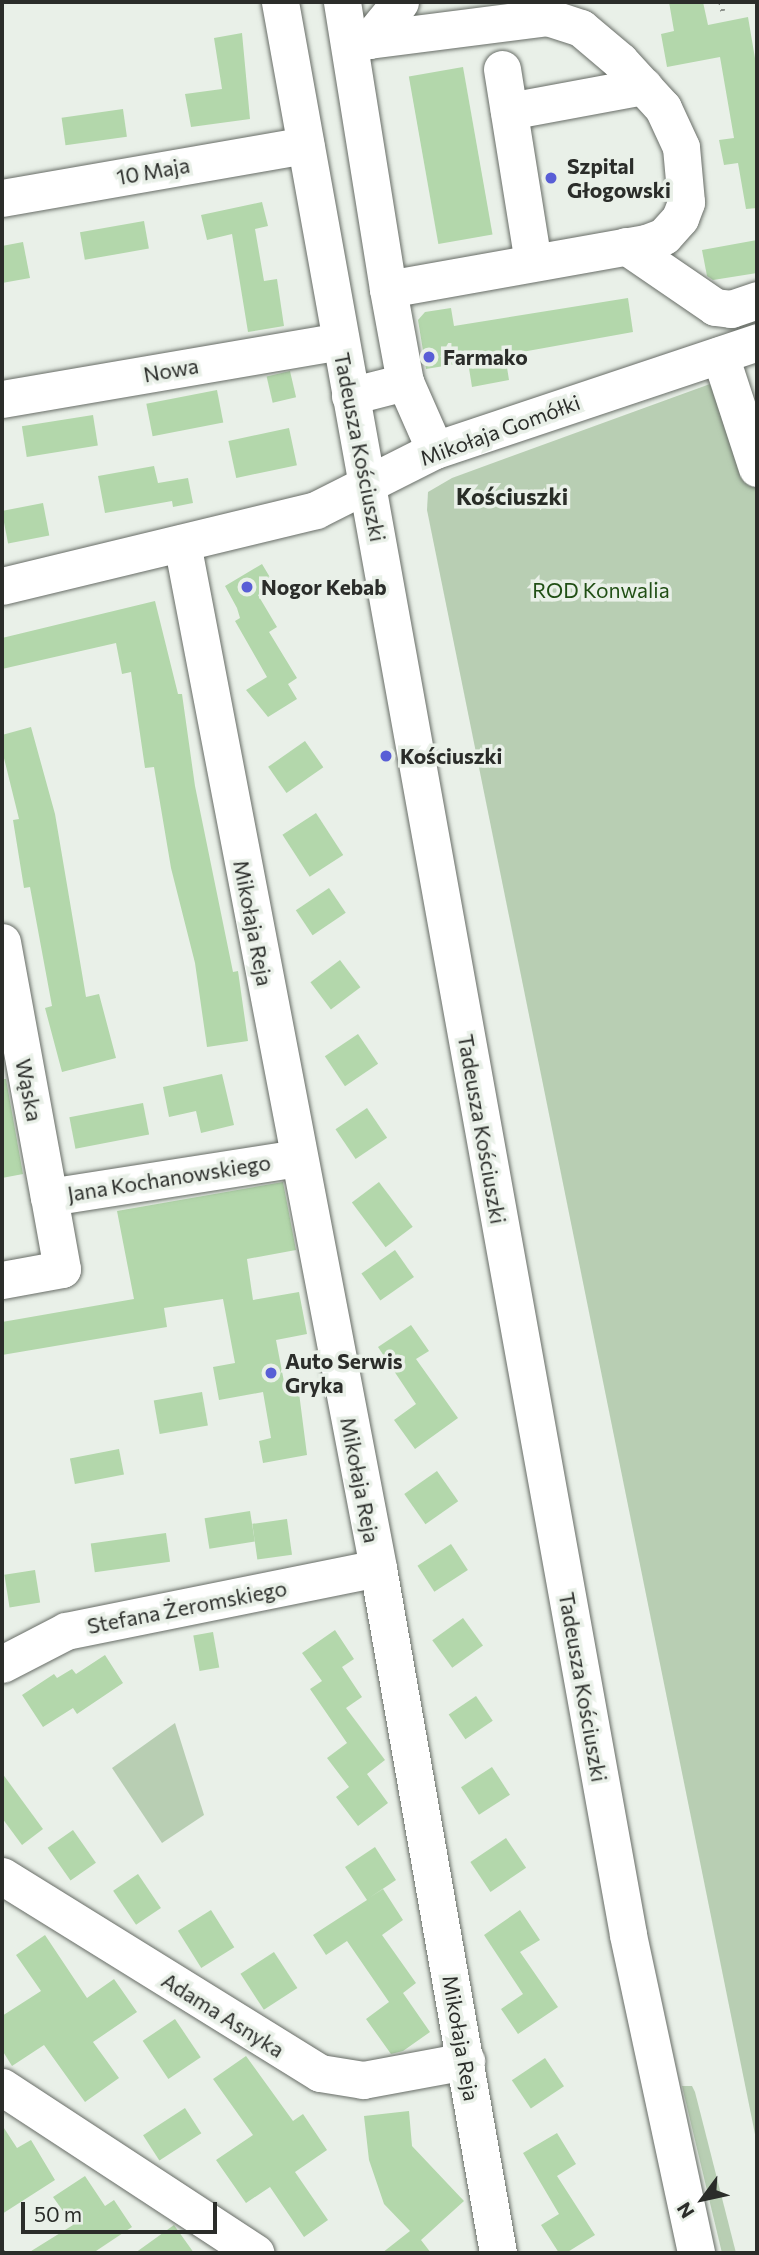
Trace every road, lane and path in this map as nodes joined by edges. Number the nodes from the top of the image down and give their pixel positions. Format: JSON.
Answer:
{"nodes":[{"id":1,"x":280,"y":2,"type":"edge"},
{"id":2,"x":342,"y":2,"type":"edge"},
{"id":3,"x":400,"y":2,"type":"edge"},
{"id":4,"x":721,"y":2,"type":"edge"},
{"id":5,"x":564,"y":11,"type":"edge"},
{"id":6,"x":723,"y":12,"type":"dead end"},
{"id":7,"x":359,"y":42,"type":"junction"},
{"id":8,"x":502,"y":69,"type":"dead end"},
{"id":9,"x":644,"y":86,"type":"junction"},
{"id":10,"x":509,"y":111,"type":"junction"},
{"id":11,"x":305,"y":145,"type":"junction"},
{"id":12,"x":2,"y":198,"type":"edge"},
{"id":13,"x":626,"y":247,"type":"junction"},
{"id":14,"x":533,"y":262,"type":"junction"},
{"id":15,"x":388,"y":289,"type":"junction"},
{"id":16,"x":757,"y":300,"type":"edge"},
{"id":17,"x":340,"y":341,"type":"junction"},
{"id":18,"x":757,"y":342,"type":"edge"},
{"id":19,"x":720,"y":355,"type":"junction"},
{"id":20,"x":405,"y":382,"type":"junction"},
{"id":21,"x":350,"y":396,"type":"junction"},
{"id":22,"x":2,"y":400,"type":"edge"},
{"id":23,"x":435,"y":450,"type":"junction"},
{"id":24,"x":757,"y":468,"type":"edge"},
{"id":25,"x":365,"y":483,"type":"junction"},
{"id":26,"x":182,"y":543,"type":"junction"},
{"id":27,"x":2,"y":586,"type":"edge"},
{"id":28,"x":2,"y":942,"type":"edge"},
{"id":29,"x":297,"y":1158,"type":"junction"},
{"id":30,"x":49,"y":1197,"type":"junction"},
{"id":31,"x":2,"y":1280,"type":"edge"},
{"id":32,"x":378,"y":1568,"type":"junction"},
{"id":33,"x":2,"y":1664,"type":"edge"},
{"id":34,"x":2,"y":1876,"type":"edge"},
{"id":35,"x":466,"y":2061,"type":"junction"},
{"id":36,"x":2,"y":2087,"type":"edge"},
{"id":37,"x":256,"y":2253,"type":"edge"},
{"id":38,"x":498,"y":2253,"type":"edge"},
{"id":39,"x":696,"y":2253,"type":"edge"}],
"edges":[{"from":1,"to":11,"type":"street","name":"Tadeusza Kościuszki"},
{"from":2,"to":7,"type":"street"},
{"from":3,"to":7,"type":"street"},
{"from":4,"to":6,"type":"path"},
{"from":5,"to":7,"type":"street"},
{"from":5,"to":9,"type":"street"},
{"from":7,"to":15,"type":"street"},
{"from":8,"to":10,"type":"street"},
{"from":9,"to":10,"type":"street"},
{"from":9,"to":13,"type":"street"},
{"from":10,"to":14,"type":"street"},
{"from":11,"to":12,"type":"street","name":"10 Maja"},
{"from":11,"to":17,"type":"street","name":"Tadeusza Kościuszki"},
{"from":13,"to":14,"type":"street"},
{"from":13,"to":16,"type":"street"},
{"from":14,"to":15,"type":"street"},
{"from":15,"to":20,"type":"street"},
{"from":17,"to":21,"type":"street","name":"Tadeusza Kościuszki"},
{"from":17,"to":22,"type":"street","name":"Nowa"},
{"from":18,"to":19,"type":"street","name":"Mikołaja Gomółki"},
{"from":19,"to":23,"type":"street","name":"Mikołaja Gomółki"},
{"from":19,"to":24,"type":"street"},
{"from":20,"to":21,"type":"street"},
{"from":20,"to":23,"type":"street"},
{"from":21,"to":25,"type":"street","name":"Tadeusza Kościuszki"},
{"from":23,"to":25,"type":"street","name":"Mikołaja Gomółki"},
{"from":25,"to":26,"type":"street","name":"Mikołaja Gomółki"},
{"from":25,"to":39,"type":"street","name":"Tadeusza Kościuszki"},
{"from":26,"to":27,"type":"street","name":"Mikołaja Gomółki"},
{"from":26,"to":29,"type":"street","name":"Mikołaja Reja"},
{"from":28,"to":30,"type":"street","name":"Wąska"},
{"from":29,"to":30,"type":"street","name":"Jana Kochanowskiego"},
{"from":29,"to":32,"type":"street","name":"Mikołaja Reja"},
{"from":30,"to":31,"type":"street","name":"Jana Kochanowskiego"},
{"from":32,"to":33,"type":"street","name":"Stefana Żeromskiego"},
{"from":32,"to":35,"type":"street","name":"Mikołaja Reja"},
{"from":34,"to":35,"type":"street","name":"Adama Asnyka"},
{"from":35,"to":38,"type":"street","name":"Mikołaja Reja"},
{"from":36,"to":37,"type":"street"}]}
